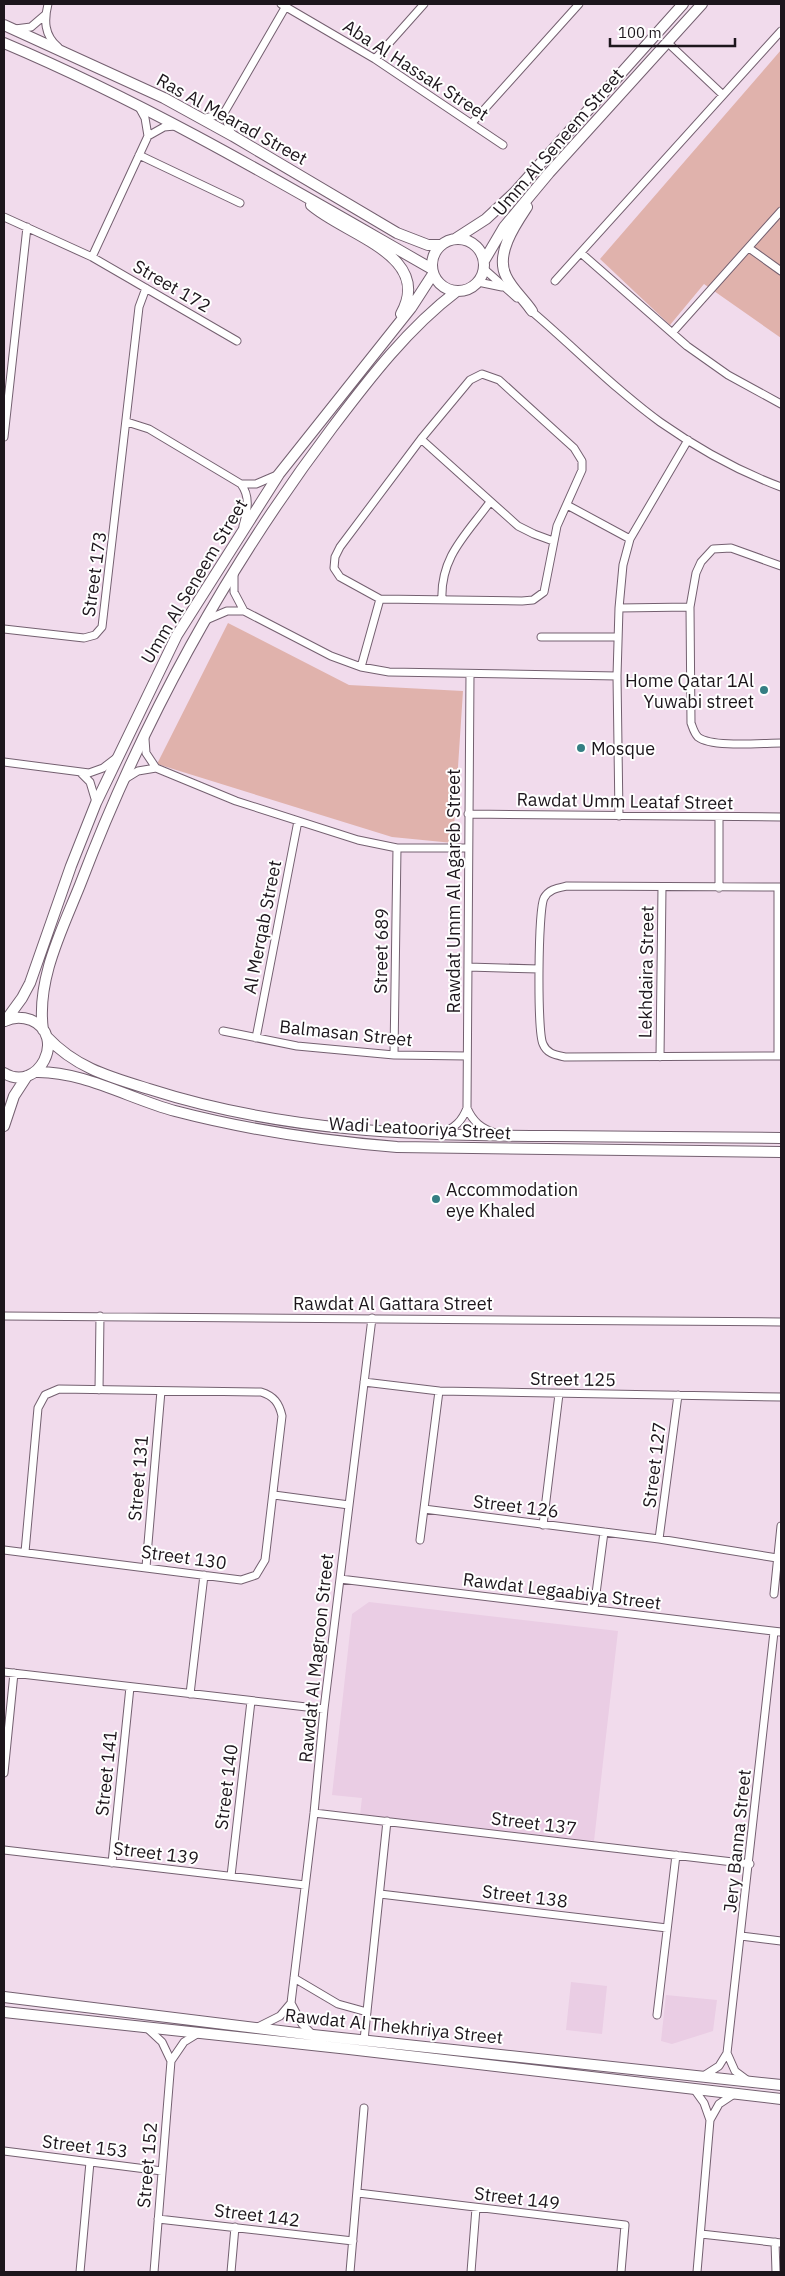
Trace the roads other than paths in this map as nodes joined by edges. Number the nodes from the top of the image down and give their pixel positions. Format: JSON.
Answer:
{"nodes":[{"id":1,"x":48,"y":4,"type":"edge"},
{"id":2,"x":424,"y":4,"type":"edge"},
{"id":3,"x":579,"y":4,"type":"edge"},
{"id":4,"x":683,"y":4,"type":"edge"},
{"id":5,"x":702,"y":4,"type":"edge"},
{"id":6,"x":284,"y":5,"type":"edge"},
{"id":7,"x":45,"y":15,"type":"junction"},
{"id":8,"x":8,"y":27,"type":"edge"},
{"id":9,"x":781,"y":31,"type":"edge"},
{"id":10,"x":667,"y":42,"type":"junction"},
{"id":11,"x":4,"y":43,"type":"edge"},
{"id":12,"x":60,"y":49,"type":"junction"},
{"id":13,"x":375,"y":59,"type":"junction"},
{"id":14,"x":723,"y":94,"type":"junction"},
{"id":15,"x":135,"y":103,"type":"junction"},
{"id":16,"x":224,"y":113,"type":"junction"},
{"id":17,"x":202,"y":119,"type":"junction"},
{"id":18,"x":472,"y":123,"type":"junction"},
{"id":19,"x":182,"y":127,"type":"junction"},
{"id":20,"x":148,"y":136,"type":"junction"},
{"id":21,"x":233,"y":136,"type":"junction"},
{"id":22,"x":503,"y":145,"type":"dead end"},
{"id":23,"x":140,"y":155,"type":"junction"},
{"id":24,"x":549,"y":172,"type":"junction"},
{"id":25,"x":293,"y":190,"type":"junction"},
{"id":26,"x":240,"y":202,"type":"dead end"},
{"id":27,"x":781,"y":211,"type":"edge"},
{"id":28,"x":4,"y":217,"type":"edge"},
{"id":29,"x":27,"y":227,"type":"junction"},
{"id":30,"x":455,"y":239,"type":"junction"},
{"id":31,"x":440,"y":245,"type":"junction"},
{"id":32,"x":749,"y":248,"type":"junction"},
{"id":33,"x":581,"y":253,"type":"junction"},
{"id":34,"x":92,"y":257,"type":"junction"},
{"id":35,"x":484,"y":265,"type":"junction"},
{"id":36,"x":781,"y":271,"type":"edge"},
{"id":37,"x":433,"y":272,"type":"junction"},
{"id":38,"x":555,"y":281,"type":"dead end"},
{"id":39,"x":478,"y":282,"type":"junction"},
{"id":40,"x":146,"y":288,"type":"junction"},
{"id":41,"x":505,"y":288,"type":"junction"},
{"id":42,"x":457,"y":291,"type":"junction"},
{"id":43,"x":532,"y":311,"type":"junction"},
{"id":44,"x":390,"y":333,"type":"junction"},
{"id":45,"x":672,"y":333,"type":"junction"},
{"id":46,"x":237,"y":341,"type":"dead end"},
{"id":47,"x":781,"y":404,"type":"edge"},
{"id":48,"x":127,"y":422,"type":"junction"},
{"id":49,"x":4,"y":436,"type":"edge"},
{"id":50,"x":421,"y":439,"type":"junction"},
{"id":51,"x":688,"y":440,"type":"junction"},
{"id":52,"x":279,"y":474,"type":"junction"},
{"id":53,"x":241,"y":484,"type":"junction"},
{"id":54,"x":781,"y":487,"type":"edge"},
{"id":55,"x":490,"y":502,"type":"junction"},
{"id":56,"x":567,"y":505,"type":"junction"},
{"id":57,"x":242,"y":530,"type":"junction"},
{"id":58,"x":630,"y":539,"type":"junction"},
{"id":59,"x":553,"y":541,"type":"junction"},
{"id":60,"x":781,"y":566,"type":"edge"},
{"id":61,"x":235,"y":571,"type":"junction"},
{"id":62,"x":380,"y":599,"type":"junction"},
{"id":63,"x":442,"y":600,"type":"junction"},
{"id":64,"x":690,"y":607,"type":"junction"},
{"id":65,"x":618,"y":608,"type":"junction"},
{"id":66,"x":244,"y":611,"type":"junction"},
{"id":67,"x":206,"y":620,"type":"junction"},
{"id":68,"x":4,"y":629,"type":"edge"},
{"id":69,"x":541,"y":637,"type":"dead end"},
{"id":70,"x":618,"y":637,"type":"junction"},
{"id":71,"x":361,"y":667,"type":"junction"},
{"id":72,"x":470,"y":674,"type":"junction"},
{"id":73,"x":617,"y":676,"type":"junction"},
{"id":74,"x":145,"y":735,"type":"junction"},
{"id":75,"x":781,"y":743,"type":"edge"},
{"id":76,"x":117,"y":757,"type":"junction"},
{"id":77,"x":4,"y":762,"type":"edge"},
{"id":78,"x":156,"y":768,"type":"junction"},
{"id":79,"x":81,"y":772,"type":"junction"},
{"id":80,"x":123,"y":781,"type":"junction"},
{"id":81,"x":96,"y":803,"type":"junction"},
{"id":82,"x":468,"y":814,"type":"junction"},
{"id":83,"x":619,"y":816,"type":"junction"},
{"id":84,"x":781,"y":817,"type":"edge"},
{"id":85,"x":719,"y":818,"type":"junction"},
{"id":86,"x":298,"y":821,"type":"junction"},
{"id":87,"x":397,"y":848,"type":"junction"},
{"id":88,"x":468,"y":848,"type":"junction"},
{"id":89,"x":662,"y":887,"type":"junction"},
{"id":90,"x":780,"y":887,"type":"edge"},
{"id":91,"x":719,"y":888,"type":"junction"},
{"id":92,"x":468,"y":967,"type":"junction"},
{"id":93,"x":539,"y":969,"type":"junction"},
{"id":94,"x":5,"y":1021,"type":"edge"},
{"id":95,"x":223,"y":1031,"type":"dead end"},
{"id":96,"x":45,"y":1033,"type":"junction"},
{"id":97,"x":256,"y":1038,"type":"junction"},
{"id":98,"x":394,"y":1055,"type":"junction"},
{"id":99,"x":467,"y":1056,"type":"junction"},
{"id":100,"x":779,"y":1056,"type":"edge"},
{"id":101,"x":660,"y":1057,"type":"junction"},
{"id":102,"x":4,"y":1073,"type":"edge"},
{"id":103,"x":32,"y":1074,"type":"junction"},
{"id":104,"x":467,"y":1108,"type":"junction"},
{"id":105,"x":4,"y":1126,"type":"edge"},
{"id":106,"x":433,"y":1135,"type":"junction"},
{"id":107,"x":505,"y":1136,"type":"junction"},
{"id":108,"x":781,"y":1138,"type":"edge"},
{"id":109,"x":781,"y":1152,"type":"edge"},
{"id":110,"x":4,"y":1316,"type":"edge"},
{"id":111,"x":100,"y":1316,"type":"junction"},
{"id":112,"x":372,"y":1318,"type":"junction"},
{"id":113,"x":781,"y":1322,"type":"edge"},
{"id":114,"x":364,"y":1382,"type":"junction"},
{"id":115,"x":99,"y":1390,"type":"junction"},
{"id":116,"x":439,"y":1391,"type":"junction"},
{"id":117,"x":161,"y":1392,"type":"junction"},
{"id":118,"x":559,"y":1394,"type":"junction"},
{"id":119,"x":678,"y":1395,"type":"junction"},
{"id":120,"x":781,"y":1397,"type":"edge"},
{"id":121,"x":274,"y":1495,"type":"junction"},
{"id":122,"x":349,"y":1506,"type":"junction"},
{"id":123,"x":424,"y":1509,"type":"junction"},
{"id":124,"x":543,"y":1525,"type":"junction"},
{"id":125,"x":781,"y":1526,"type":"edge"},
{"id":126,"x":604,"y":1532,"type":"junction"},
{"id":127,"x":659,"y":1539,"type":"junction"},
{"id":128,"x":420,"y":1540,"type":"dead end"},
{"id":129,"x":4,"y":1550,"type":"edge"},
{"id":130,"x":25,"y":1552,"type":"junction"},
{"id":131,"x":778,"y":1558,"type":"junction"},
{"id":132,"x":146,"y":1567,"type":"junction"},
{"id":133,"x":204,"y":1574,"type":"junction"},
{"id":134,"x":340,"y":1579,"type":"junction"},
{"id":135,"x":774,"y":1594,"type":"dead end"},
{"id":136,"x":594,"y":1609,"type":"junction"},
{"id":137,"x":778,"y":1632,"type":"edge"},
{"id":138,"x":4,"y":1672,"type":"edge"},
{"id":139,"x":14,"y":1673,"type":"junction"},
{"id":140,"x":130,"y":1687,"type":"junction"},
{"id":141,"x":190,"y":1694,"type":"junction"},
{"id":142,"x":251,"y":1701,"type":"junction"},
{"id":143,"x":324,"y":1709,"type":"junction"},
{"id":144,"x":4,"y":1773,"type":"edge"},
{"id":145,"x":314,"y":1813,"type":"junction"},
{"id":146,"x":387,"y":1821,"type":"junction"},
{"id":147,"x":4,"y":1850,"type":"edge"},
{"id":148,"x":676,"y":1855,"type":"junction"},
{"id":149,"x":112,"y":1863,"type":"junction"},
{"id":150,"x":750,"y":1864,"type":"junction"},
{"id":151,"x":230,"y":1876,"type":"junction"},
{"id":152,"x":305,"y":1885,"type":"junction"},
{"id":153,"x":380,"y":1894,"type":"junction"},
{"id":154,"x":667,"y":1928,"type":"junction"},
{"id":155,"x":741,"y":1936,"type":"junction"},
{"id":156,"x":781,"y":1940,"type":"edge"},
{"id":157,"x":294,"y":1978,"type":"junction"},
{"id":158,"x":4,"y":1998,"type":"edge"},
{"id":159,"x":291,"y":2003,"type":"junction"},
{"id":160,"x":4,"y":2012,"type":"edge"},
{"id":161,"x":367,"y":2012,"type":"junction"},
{"id":162,"x":657,"y":2015,"type":"dead end"},
{"id":163,"x":257,"y":2027,"type":"junction"},
{"id":164,"x":146,"y":2028,"type":"junction"},
{"id":165,"x":196,"y":2034,"type":"junction"},
{"id":166,"x":313,"y":2034,"type":"junction"},
{"id":167,"x":364,"y":2040,"type":"junction"},
{"id":168,"x":727,"y":2053,"type":"junction"},
{"id":169,"x":171,"y":2061,"type":"junction"},
{"id":170,"x":705,"y":2075,"type":"junction"},
{"id":171,"x":750,"y":2081,"type":"junction"},
{"id":172,"x":781,"y":2085,"type":"edge"},
{"id":173,"x":694,"y":2089,"type":"junction"},
{"id":174,"x":734,"y":2094,"type":"junction"},
{"id":175,"x":781,"y":2099,"type":"edge"},
{"id":176,"x":364,"y":2108,"type":"dead end"},
{"id":177,"x":710,"y":2120,"type":"junction"},
{"id":178,"x":4,"y":2151,"type":"edge"},
{"id":179,"x":90,"y":2162,"type":"junction"},
{"id":180,"x":162,"y":2171,"type":"junction"},
{"id":181,"x":358,"y":2193,"type":"junction"},
{"id":182,"x":476,"y":2208,"type":"junction"},
{"id":183,"x":158,"y":2219,"type":"junction"},
{"id":184,"x":235,"y":2227,"type":"junction"},
{"id":185,"x":701,"y":2234,"type":"junction"},
{"id":186,"x":353,"y":2241,"type":"junction"},
{"id":187,"x":778,"y":2242,"type":"edge"},
{"id":188,"x":80,"y":2272,"type":"edge"},
{"id":189,"x":154,"y":2272,"type":"edge"},
{"id":190,"x":230,"y":2272,"type":"edge"},
{"id":191,"x":350,"y":2272,"type":"edge"},
{"id":192,"x":471,"y":2272,"type":"edge"},
{"id":193,"x":621,"y":2272,"type":"edge"},
{"id":194,"x":697,"y":2272,"type":"edge"},
{"id":195,"x":776,"y":2272,"type":"edge"}],
"edges":[{"from":1,"to":7,"type":"street"},
{"from":2,"to":13,"type":"street"},
{"from":3,"to":18,"type":"street"},
{"from":4,"to":30,"type":"street","name":"Umm Al Seneem Street"},
{"from":5,"to":10,"type":"street","name":"Umm Al Seneem Street"},
{"from":6,"to":13,"type":"street","name":"Aba Al Hassak Street"},
{"from":6,"to":16,"type":"street","name":"Aba Al Hassak Street"},
{"from":7,"to":8,"type":"street"},
{"from":7,"to":12,"type":"street"},
{"from":8,"to":12,"type":"street","name":"Ras Al Mearad Street"},
{"from":9,"to":14,"type":"street"},
{"from":10,"to":14,"type":"street"},
{"from":10,"to":24,"type":"street","name":"Umm Al Seneem Street"},
{"from":11,"to":15,"type":"street","name":"Ras Al Mearad Street"},
{"from":12,"to":17,"type":"street","name":"Ras Al Mearad Street"},
{"from":13,"to":18,"type":"street","name":"Aba Al Hassak Street"},
{"from":14,"to":33,"type":"street"},
{"from":15,"to":19,"type":"street","name":"Ras Al Mearad Street"},
{"from":15,"to":20,"type":"street"},
{"from":16,"to":17,"type":"street"},
{"from":16,"to":21,"type":"street"},
{"from":17,"to":21,"type":"street","name":"Ras Al Mearad Street"},
{"from":18,"to":22,"type":"street","name":"Aba Al Hassak Street"},
{"from":19,"to":20,"type":"street"},
{"from":19,"to":25,"type":"street","name":"Ras Al Mearad Street"},
{"from":20,"to":23,"type":"street"},
{"from":21,"to":31,"type":"street","name":"Ras Al Mearad Street"},
{"from":23,"to":26,"type":"street"},
{"from":23,"to":34,"type":"street"},
{"from":24,"to":35,"type":"street","name":"Umm Al Seneem Street"},
{"from":24,"to":43,"type":"street"},
{"from":25,"to":37,"type":"street","name":"Ras Al Mearad Street"},
{"from":25,"to":44,"type":"street"},
{"from":27,"to":32,"type":"street"},
{"from":28,"to":29,"type":"street","name":"Street 172"},
{"from":29,"to":34,"type":"street","name":"Street 172"},
{"from":29,"to":49,"type":"street"},
{"from":30,"to":31,"type":"street"},
{"from":30,"to":35,"type":"street"},
{"from":31,"to":37,"type":"street"},
{"from":32,"to":36,"type":"street"},
{"from":32,"to":45,"type":"street"},
{"from":33,"to":38,"type":"street"},
{"from":33,"to":45,"type":"street"},
{"from":34,"to":40,"type":"street","name":"Street 172"},
{"from":35,"to":39,"type":"street"},
{"from":35,"to":41,"type":"street"},
{"from":37,"to":42,"type":"street"},
{"from":37,"to":44,"type":"street","name":"Umm Al Seneem Street"},
{"from":39,"to":41,"type":"street"},
{"from":39,"to":42,"type":"street"},
{"from":40,"to":46,"type":"street","name":"Street 172"},
{"from":40,"to":48,"type":"street","name":"Street 173"},
{"from":41,"to":43,"type":"street"},
{"from":42,"to":61,"type":"street","name":"Umm Al Seneem Street"},
{"from":43,"to":51,"type":"street"},
{"from":44,"to":52,"type":"street","name":"Umm Al Seneem Street"},
{"from":45,"to":47,"type":"street"},
{"from":48,"to":53,"type":"street"},
{"from":48,"to":68,"type":"street","name":"Street 173"},
{"from":50,"to":55,"type":"street"},
{"from":50,"to":56,"type":"street"},
{"from":50,"to":62,"type":"street"},
{"from":51,"to":54,"type":"street"},
{"from":51,"to":58,"type":"street"},
{"from":52,"to":53,"type":"street"},
{"from":52,"to":57,"type":"street","name":"Umm Al Seneem Street"},
{"from":53,"to":57,"type":"street"},
{"from":55,"to":59,"type":"street"},
{"from":55,"to":63,"type":"street"},
{"from":56,"to":58,"type":"street"},
{"from":56,"to":59,"type":"street"},
{"from":57,"to":76,"type":"street","name":"Umm Al Seneem Street"},
{"from":58,"to":65,"type":"street"},
{"from":59,"to":63,"type":"street"},
{"from":60,"to":64,"type":"street"},
{"from":61,"to":66,"type":"street"},
{"from":61,"to":67,"type":"street","name":"Umm Al Seneem Street"},
{"from":62,"to":63,"type":"street"},
{"from":62,"to":71,"type":"street"},
{"from":64,"to":65,"type":"street"},
{"from":64,"to":75,"type":"street"},
{"from":65,"to":70,"type":"street"},
{"from":66,"to":67,"type":"street"},
{"from":66,"to":71,"type":"street"},
{"from":67,"to":74,"type":"street","name":"Umm Al Seneem Street"},
{"from":69,"to":70,"type":"street"},
{"from":70,"to":73,"type":"street"},
{"from":71,"to":72,"type":"street"},
{"from":72,"to":73,"type":"street"},
{"from":72,"to":82,"type":"street","name":"Rawdat Umm Al Agareb Street"},
{"from":73,"to":83,"type":"street"},
{"from":74,"to":78,"type":"street"},
{"from":74,"to":80,"type":"street","name":"Umm Al Seneem Street"},
{"from":76,"to":79,"type":"street"},
{"from":76,"to":81,"type":"street","name":"Umm Al Seneem Street"},
{"from":77,"to":79,"type":"street"},
{"from":78,"to":80,"type":"street"},
{"from":78,"to":86,"type":"street"},
{"from":79,"to":81,"type":"street"},
{"from":80,"to":96,"type":"street","name":"Umm Al Seneem Street"},
{"from":81,"to":94,"type":"street","name":"Umm Al Seneem Street"},
{"from":82,"to":83,"type":"street","name":"Rawdat Umm Leataf Street"},
{"from":82,"to":88,"type":"street","name":"Rawdat Umm Al Agareb Street"},
{"from":83,"to":85,"type":"street","name":"Rawdat Umm Leataf Street"},
{"from":84,"to":85,"type":"street","name":"Rawdat Umm Leataf Street"},
{"from":85,"to":91,"type":"street"},
{"from":86,"to":87,"type":"street"},
{"from":86,"to":97,"type":"street","name":"Al Merqab Street"},
{"from":87,"to":88,"type":"street"},
{"from":87,"to":98,"type":"street","name":"Street 689"},
{"from":88,"to":92,"type":"street","name":"Rawdat Umm Al Agareb Street"},
{"from":89,"to":91,"type":"street"},
{"from":89,"to":93,"type":"street"},
{"from":89,"to":101,"type":"street","name":"Lekhdaira Street"},
{"from":90,"to":91,"type":"street"},
{"from":90,"to":100,"type":"street"},
{"from":92,"to":93,"type":"street"},
{"from":92,"to":99,"type":"street","name":"Rawdat Umm Al Agareb Street"},
{"from":93,"to":101,"type":"street"},
{"from":94,"to":96,"type":"street","name":"Wadi Leatooriya Street"},
{"from":95,"to":97,"type":"street","name":"Balmasan Street"},
{"from":96,"to":103,"type":"street","name":"Umm Al Seneem Street"},
{"from":96,"to":106,"type":"street","name":"Wadi Leatooriya Street"},
{"from":97,"to":98,"type":"street","name":"Balmasan Street"},
{"from":98,"to":99,"type":"street","name":"Balmasan Street"},
{"from":99,"to":104,"type":"street","name":"Rawdat Umm Al Agareb Street"},
{"from":100,"to":101,"type":"street"},
{"from":102,"to":103,"type":"street","name":"Wadi Leatooriya Street"},
{"from":103,"to":105,"type":"street"},
{"from":103,"to":109,"type":"street","name":"Wadi Leatooriya Street"},
{"from":104,"to":106,"type":"street"},
{"from":104,"to":107,"type":"street"},
{"from":106,"to":107,"type":"street","name":"Wadi Leatooriya Street"},
{"from":107,"to":108,"type":"street","name":"Wadi Leatooriya Street"},
{"from":110,"to":111,"type":"street","name":"Rawdat Al Gattara Street"},
{"from":111,"to":112,"type":"street","name":"Rawdat Al Gattara Street"},
{"from":111,"to":115,"type":"street"},
{"from":112,"to":113,"type":"street","name":"Rawdat Al Gattara Street"},
{"from":112,"to":114,"type":"street","name":"Rawdat Al Magroon Street"},
{"from":114,"to":116,"type":"street","name":"Street 125"},
{"from":114,"to":122,"type":"street","name":"Rawdat Al Magroon Street"},
{"from":115,"to":117,"type":"street","name":"Street 130"},
{"from":115,"to":130,"type":"street","name":"Street 130"},
{"from":116,"to":118,"type":"street","name":"Street 125"},
{"from":116,"to":123,"type":"street"},
{"from":117,"to":121,"type":"street","name":"Street 130"},
{"from":117,"to":132,"type":"street","name":"Street 131"},
{"from":118,"to":119,"type":"street","name":"Street 125"},
{"from":118,"to":124,"type":"street"},
{"from":119,"to":120,"type":"street","name":"Street 125"},
{"from":119,"to":127,"type":"street","name":"Street 127"},
{"from":121,"to":122,"type":"street"},
{"from":121,"to":133,"type":"street","name":"Street 130"},
{"from":122,"to":134,"type":"street","name":"Rawdat Al Magroon Street"},
{"from":123,"to":124,"type":"street","name":"Street 126"},
{"from":123,"to":128,"type":"street"},
{"from":124,"to":126,"type":"street","name":"Street 126"},
{"from":125,"to":131,"type":"street"},
{"from":126,"to":127,"type":"street","name":"Street 126"},
{"from":126,"to":136,"type":"street"},
{"from":127,"to":131,"type":"street","name":"Street 126"},
{"from":129,"to":130,"type":"street","name":"Street 130"},
{"from":130,"to":132,"type":"street","name":"Street 130"},
{"from":131,"to":135,"type":"street"},
{"from":132,"to":133,"type":"street","name":"Street 130"},
{"from":133,"to":141,"type":"street"},
{"from":134,"to":136,"type":"street","name":"Rawdat Legaabiya Street"},
{"from":134,"to":143,"type":"street","name":"Rawdat Al Magroon Street"},
{"from":136,"to":137,"type":"street","name":"Rawdat Legaabiya Street"},
{"from":137,"to":150,"type":"street","name":"Jery Banna Street"},
{"from":138,"to":139,"type":"street"},
{"from":139,"to":140,"type":"street"},
{"from":139,"to":144,"type":"street"},
{"from":140,"to":141,"type":"street"},
{"from":140,"to":149,"type":"street","name":"Street 141"},
{"from":141,"to":142,"type":"street"},
{"from":142,"to":143,"type":"street"},
{"from":142,"to":151,"type":"street","name":"Street 140"},
{"from":143,"to":145,"type":"street","name":"Rawdat Al Magroon Street"},
{"from":145,"to":146,"type":"street","name":"Street 137"},
{"from":145,"to":152,"type":"street","name":"Rawdat Al Magroon Street"},
{"from":146,"to":148,"type":"street","name":"Street 137"},
{"from":146,"to":153,"type":"street"},
{"from":147,"to":149,"type":"street","name":"Street 139"},
{"from":148,"to":150,"type":"street","name":"Street 137"},
{"from":148,"to":154,"type":"street"},
{"from":149,"to":151,"type":"street","name":"Street 139"},
{"from":150,"to":155,"type":"street","name":"Jery Banna Street"},
{"from":151,"to":152,"type":"street","name":"Street 139"},
{"from":152,"to":157,"type":"street","name":"Rawdat Al Magroon Street"},
{"from":153,"to":154,"type":"street","name":"Street 138"},
{"from":153,"to":161,"type":"street"},
{"from":154,"to":162,"type":"street"},
{"from":155,"to":156,"type":"street"},
{"from":155,"to":168,"type":"street","name":"Jery Banna Street"},
{"from":157,"to":159,"type":"street","name":"Rawdat Al Magroon Street"},
{"from":157,"to":161,"type":"street"},
{"from":158,"to":163,"type":"street","name":"Rawdat Al Thekhriya Street"},
{"from":159,"to":163,"type":"street"},
{"from":159,"to":166,"type":"street"},
{"from":160,"to":164,"type":"street","name":"Rawdat Al Thekhriya Street"},
{"from":161,"to":167,"type":"street"},
{"from":163,"to":166,"type":"street","name":"Rawdat Al Thekhriya Street"},
{"from":164,"to":165,"type":"street","name":"Rawdat Al Thekhriya Street"},
{"from":164,"to":169,"type":"street"},
{"from":165,"to":169,"type":"street"},
{"from":165,"to":173,"type":"street","name":"Rawdat Al Thekhriya Street"},
{"from":166,"to":167,"type":"street","name":"Rawdat Al Thekhriya Street"},
{"from":167,"to":170,"type":"street","name":"Rawdat Al Thekhriya Street"},
{"from":168,"to":170,"type":"street"},
{"from":168,"to":171,"type":"street"},
{"from":169,"to":180,"type":"street","name":"Street 152"},
{"from":170,"to":171,"type":"street","name":"Rawdat Al Thekhriya Street"},
{"from":171,"to":172,"type":"street","name":"Rawdat Al Thekhriya Street"},
{"from":173,"to":174,"type":"street","name":"Rawdat Al Thekhriya Street"},
{"from":173,"to":177,"type":"street"},
{"from":174,"to":175,"type":"street","name":"Rawdat Al Thekhriya Street"},
{"from":174,"to":177,"type":"street"},
{"from":176,"to":181,"type":"street"},
{"from":177,"to":185,"type":"street"},
{"from":178,"to":179,"type":"street","name":"Street 153"},
{"from":179,"to":180,"type":"street","name":"Street 153"},
{"from":179,"to":188,"type":"street"},
{"from":180,"to":183,"type":"street","name":"Street 152"},
{"from":181,"to":182,"type":"street","name":"Street 149"},
{"from":181,"to":186,"type":"street"},
{"from":182,"to":192,"type":"street"},
{"from":182,"to":193,"type":"street","name":"Street 149"},
{"from":183,"to":184,"type":"street","name":"Street 142"},
{"from":183,"to":189,"type":"street","name":"Street 152"},
{"from":184,"to":186,"type":"street","name":"Street 142"},
{"from":184,"to":190,"type":"street"},
{"from":185,"to":187,"type":"street"},
{"from":185,"to":194,"type":"street"},
{"from":186,"to":191,"type":"street"},
{"from":187,"to":195,"type":"street"}]}
